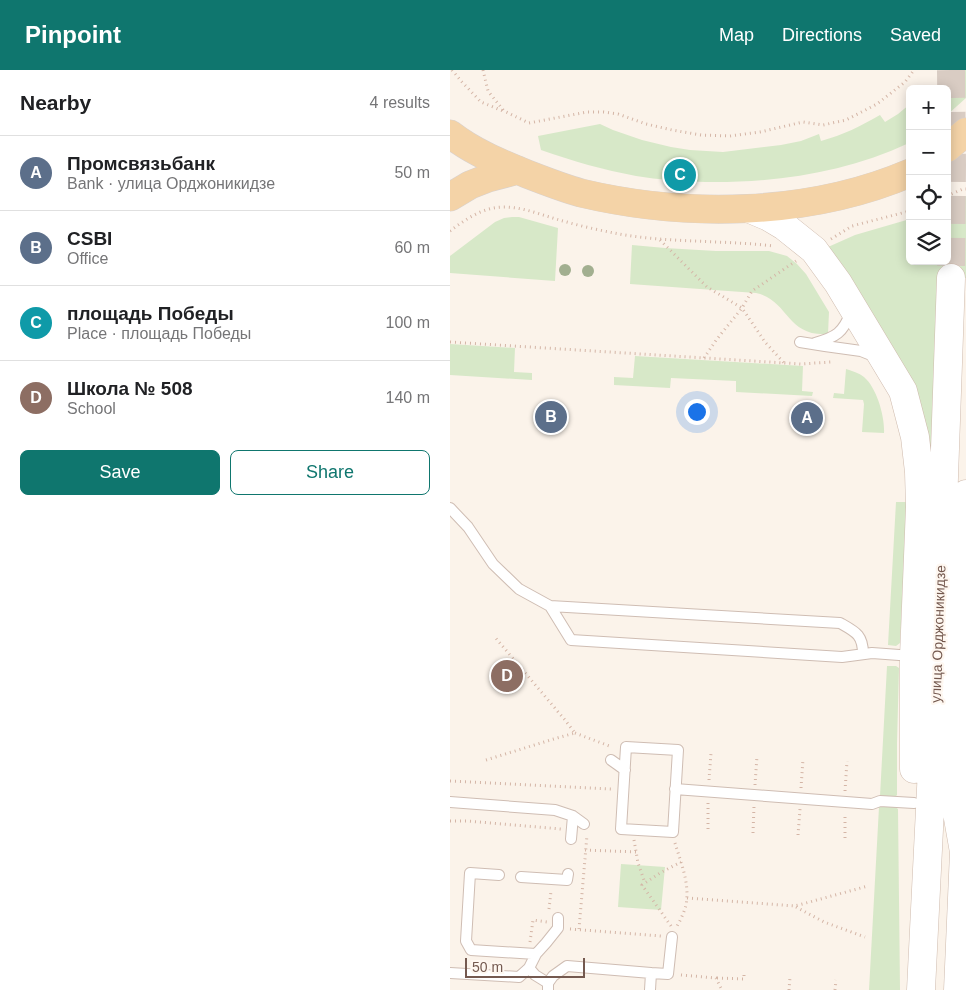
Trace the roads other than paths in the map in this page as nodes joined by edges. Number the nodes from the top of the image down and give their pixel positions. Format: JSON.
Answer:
{"nodes":[{"id":1,"x":966,"y":132,"type":"edge"},
{"id":2,"x":450,"y":134,"type":"edge"},
{"id":3,"x":951,"y":145,"type":"edge"},
{"id":4,"x":518,"y":170,"type":"junction"},
{"id":5,"x":906,"y":174,"type":"edge"},
{"id":6,"x":450,"y":197,"type":"edge"},
{"id":7,"x":750,"y":209,"type":"junction"},
{"id":8,"x":951,"y":278,"type":"tunnel mouth"},
{"id":9,"x":853,"y":307,"type":"junction"},
{"id":10,"x":800,"y":342,"type":"dead end"},
{"id":11,"x":814,"y":344,"type":"junction"},
{"id":12,"x":885,"y":362,"type":"junction"},
{"id":13,"x":966,"y":494,"type":"edge"},
{"id":14,"x":450,"y":508,"type":"edge"},
{"id":15,"x":550,"y":606,"type":"junction"},
{"id":16,"x":863,"y":654,"type":"junction"},
{"id":17,"x":914,"y":656,"type":"junction"},
{"id":18,"x":611,"y":760,"type":"dead end"},
{"id":19,"x":624,"y":770,"type":"junction"},
{"id":20,"x":675,"y":789,"type":"junction"},
{"id":21,"x":450,"y":802,"type":"edge"},
{"id":22,"x":914,"y":803,"type":"junction"},
{"id":23,"x":573,"y":816,"type":"junction"},
{"id":24,"x":584,"y":824,"type":"road end"},
{"id":25,"x":571,"y":834,"type":"road end"},
{"id":26,"x":965,"y":849,"type":"edge"},
{"id":27,"x":927,"y":851,"type":"junction"},
{"id":28,"x":568,"y":874,"type":"dead end"},
{"id":29,"x":500,"y":875,"type":"dead end"},
{"id":30,"x":522,"y":876,"type":"dead end"},
{"id":31,"x":553,"y":920,"type":"road end"},
{"id":32,"x":672,"y":937,"type":"road end"},
{"id":33,"x":536,"y":954,"type":"junction"},
{"id":34,"x":529,"y":968,"type":"junction"},
{"id":35,"x":651,"y":972,"type":"junction"},
{"id":36,"x":450,"y":973,"type":"edge"},
{"id":37,"x":548,"y":986,"type":"edge"},
{"id":38,"x":650,"y":990,"type":"edge"},
{"id":39,"x":921,"y":990,"type":"edge"},
{"id":40,"x":958,"y":990,"type":"edge"}],
"edges":[{"from":1,"to":3,"type":"main road"},
{"from":2,"to":4,"type":"main road"},
{"from":4,"to":6,"type":"main road"},
{"from":4,"to":7,"type":"main road"},
{"from":5,"to":7,"type":"main road"},
{"from":7,"to":9,"type":"main road"},
{"from":8,"to":27,"type":"main road","name":"улица Орджоникидзе"},
{"from":9,"to":11,"type":"lane"},
{"from":9,"to":12,"type":"main road"},
{"from":10,"to":11,"type":"lane"},
{"from":11,"to":12,"type":"lane"},
{"from":12,"to":17,"type":"main road"},
{"from":13,"to":26,"type":"main road","name":"улица Орджоникидзе"},
{"from":14,"to":15,"type":"lane"},
{"from":15,"to":16,"type":"lane"},
{"from":15,"to":16,"type":"lane"},
{"from":16,"to":17,"type":"lane"},
{"from":17,"to":22,"type":"main road"},
{"from":18,"to":19,"type":"lane"},
{"from":19,"to":20,"type":"lane"},
{"from":19,"to":20,"type":"lane"},
{"from":20,"to":22,"type":"lane"},
{"from":21,"to":23,"type":"lane"},
{"from":22,"to":27,"type":"main road"},
{"from":23,"to":24,"type":"lane"},
{"from":23,"to":25,"type":"lane"},
{"from":26,"to":40,"type":"main road","name":"улица Орджоникидзе"},
{"from":27,"to":39,"type":"main road","name":"улица Орджоникидзе"},
{"from":28,"to":30,"type":"lane"},
{"from":29,"to":33,"type":"lane"},
{"from":31,"to":33,"type":"lane"},
{"from":32,"to":35,"type":"lane"},
{"from":33,"to":34,"type":"lane"},
{"from":34,"to":36,"type":"lane"},
{"from":34,"to":37,"type":"lane"},
{"from":35,"to":37,"type":"lane"},
{"from":35,"to":38,"type":"lane"}]}
